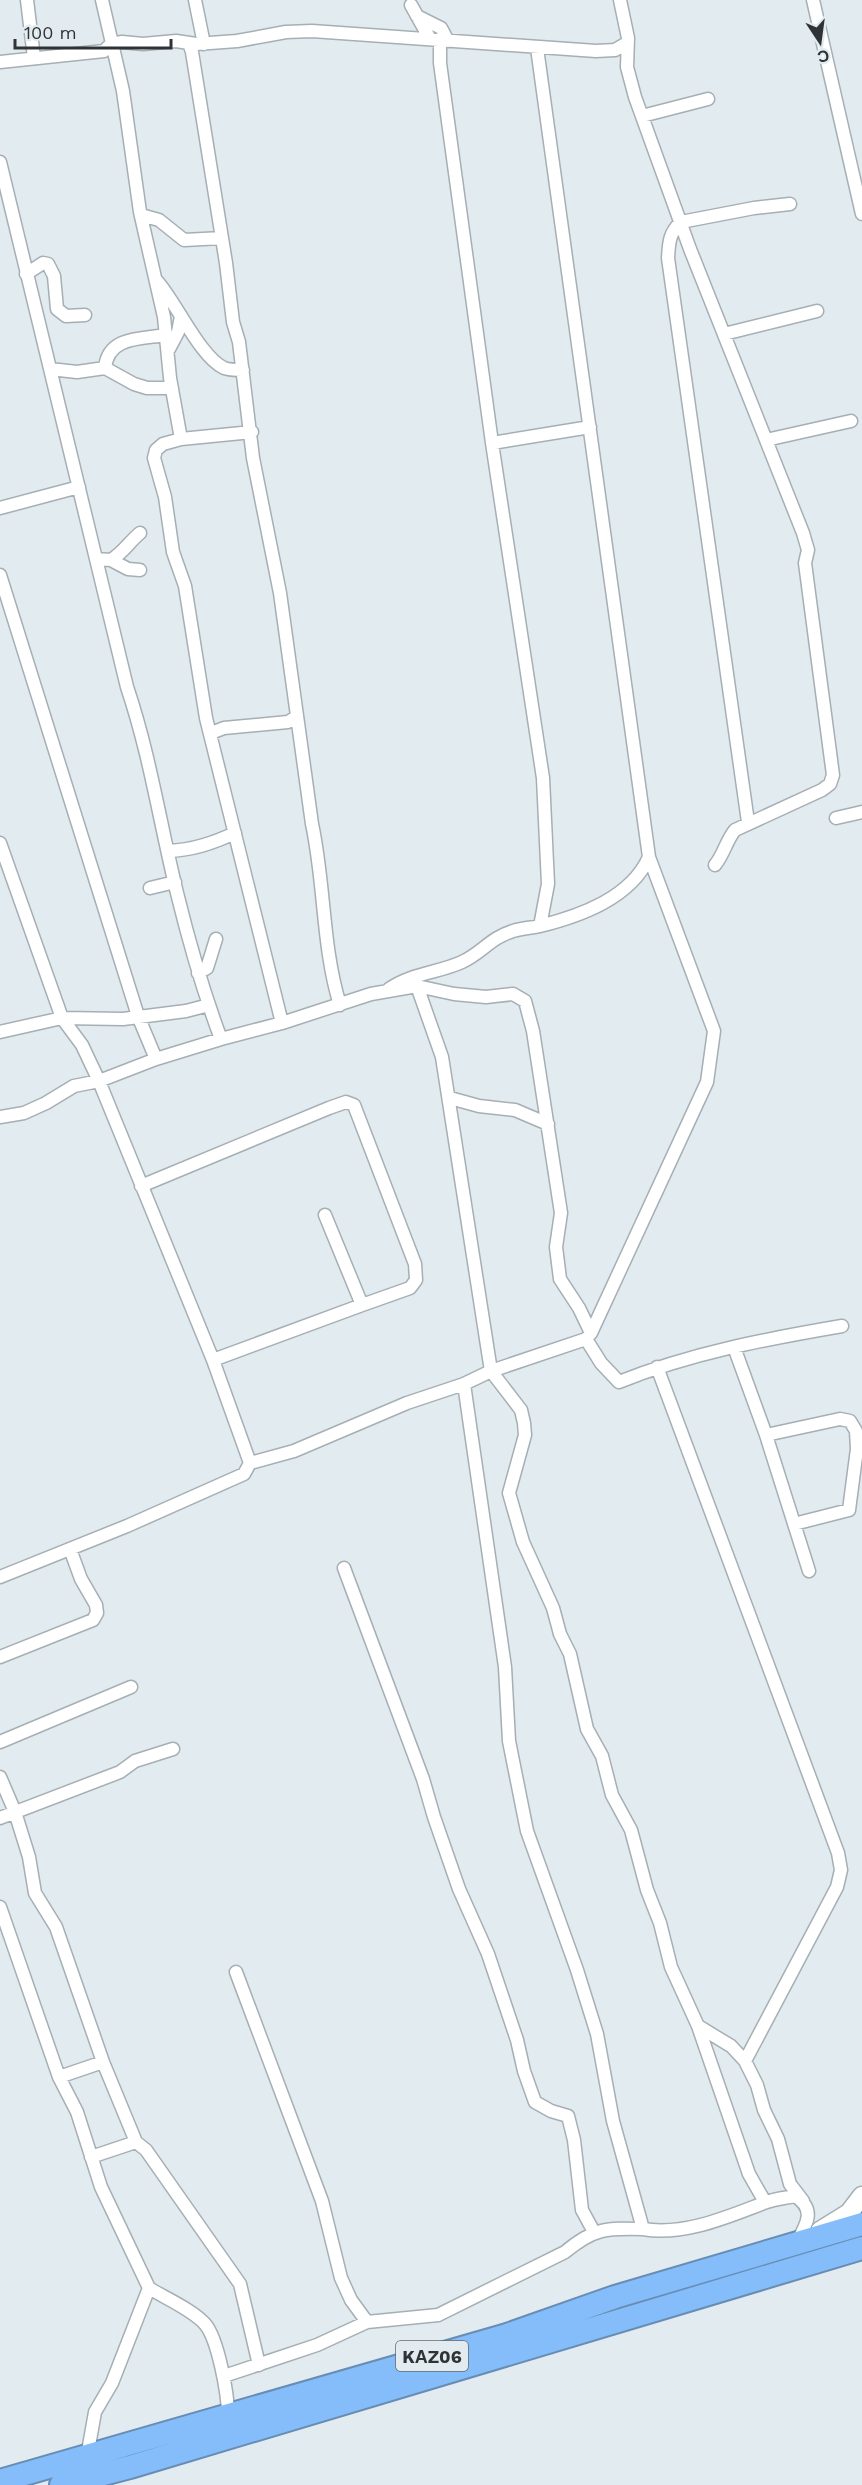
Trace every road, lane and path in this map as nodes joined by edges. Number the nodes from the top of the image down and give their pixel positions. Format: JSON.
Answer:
{"nodes":[{"id":1,"x":27,"y":0,"type":"edge"},
{"id":2,"x":102,"y":0,"type":"edge"},
{"id":3,"x":195,"y":0,"type":"edge"},
{"id":4,"x":620,"y":0,"type":"edge"},
{"id":5,"x":813,"y":0,"type":"edge"},
{"id":6,"x":439,"y":40,"type":"junction"},
{"id":7,"x":189,"y":43,"type":"junction"},
{"id":8,"x":627,"y":43,"type":"junction"},
{"id":9,"x":111,"y":44,"type":"junction"},
{"id":10,"x":204,"y":44,"type":"junction"},
{"id":11,"x":537,"y":48,"type":"junction"},
{"id":12,"x":615,"y":50,"type":"junction"},
{"id":13,"x":34,"y":58,"type":"junction"},
{"id":14,"x":0,"y":62,"type":"edge"},
{"id":15,"x":627,"y":67,"type":"junction"},
{"id":16,"x":708,"y":99,"type":"dead end"},
{"id":17,"x":642,"y":116,"type":"junction"},
{"id":18,"x":0,"y":162,"type":"edge"},
{"id":19,"x":790,"y":204,"type":"dead end"},
{"id":20,"x":862,"y":213,"type":"edge"},
{"id":21,"x":141,"y":215,"type":"junction"},
{"id":22,"x":681,"y":222,"type":"junction"},
{"id":23,"x":222,"y":238,"type":"junction"},
{"id":24,"x":26,"y":274,"type":"junction"},
{"id":25,"x":156,"y":280,"type":"junction"},
{"id":26,"x":817,"y":311,"type":"dead end"},
{"id":27,"x":85,"y":315,"type":"dead end"},
{"id":28,"x":181,"y":316,"type":"junction"},
{"id":29,"x":724,"y":334,"type":"junction"},
{"id":30,"x":166,"y":335,"type":"junction"},
{"id":31,"x":169,"y":349,"type":"junction"},
{"id":32,"x":105,"y":368,"type":"junction"},
{"id":33,"x":50,"y":369,"type":"junction"},
{"id":34,"x":243,"y":370,"type":"junction"},
{"id":35,"x":172,"y":388,"type":"junction"},
{"id":36,"x":851,"y":421,"type":"dead end"},
{"id":37,"x":590,"y":427,"type":"junction"},
{"id":38,"x":252,"y":432,"type":"junction"},
{"id":39,"x":181,"y":440,"type":"junction"},
{"id":40,"x":766,"y":441,"type":"junction"},
{"id":41,"x":492,"y":443,"type":"junction"},
{"id":42,"x":79,"y":487,"type":"junction"},
{"id":43,"x":0,"y":508,"type":"edge"},
{"id":44,"x":140,"y":533,"type":"dead end"},
{"id":45,"x":96,"y":559,"type":"junction"},
{"id":46,"x":111,"y":560,"type":"junction"},
{"id":47,"x":140,"y":570,"type":"dead end"},
{"id":48,"x":0,"y":575,"type":"edge"},
{"id":49,"x":296,"y":717,"type":"junction"},
{"id":50,"x":211,"y":733,"type":"junction"},
{"id":51,"x":862,"y":812,"type":"edge"},
{"id":52,"x":836,"y":818,"type":"dead end"},
{"id":53,"x":748,"y":822,"type":"junction"},
{"id":54,"x":235,"y":833,"type":"junction"},
{"id":55,"x":0,"y":843,"type":"edge"},
{"id":56,"x":168,"y":851,"type":"junction"},
{"id":57,"x":649,"y":857,"type":"junction"},
{"id":58,"x":715,"y":865,"type":"dead end"},
{"id":59,"x":175,"y":882,"type":"junction"},
{"id":60,"x":150,"y":888,"type":"dead end"},
{"id":61,"x":540,"y":926,"type":"junction"},
{"id":62,"x":216,"y":939,"type":"dead end"},
{"id":63,"x":198,"y":973,"type":"junction"},
{"id":64,"x":417,"y":986,"type":"junction"},
{"id":65,"x":383,"y":993,"type":"junction"},
{"id":66,"x":209,"y":1005,"type":"junction"},
{"id":67,"x":340,"y":1005,"type":"junction"},
{"id":68,"x":138,"y":1016,"type":"junction"},
{"id":69,"x":62,"y":1018,"type":"junction"},
{"id":70,"x":282,"y":1023,"type":"junction"},
{"id":71,"x":0,"y":1032,"type":"edge"},
{"id":72,"x":221,"y":1039,"type":"junction"},
{"id":73,"x":156,"y":1059,"type":"junction"},
{"id":74,"x":99,"y":1081,"type":"junction"},
{"id":75,"x":450,"y":1098,"type":"junction"},
{"id":76,"x":0,"y":1117,"type":"edge"},
{"id":77,"x":548,"y":1124,"type":"junction"},
{"id":78,"x":141,"y":1186,"type":"junction"},
{"id":79,"x":325,"y":1215,"type":"dead end"},
{"id":80,"x":362,"y":1305,"type":"junction"},
{"id":81,"x":842,"y":1326,"type":"dead end"},
{"id":82,"x":589,"y":1336,"type":"junction"},
{"id":83,"x":734,"y":1347,"type":"junction"},
{"id":84,"x":213,"y":1360,"type":"junction"},
{"id":85,"x":657,"y":1367,"type":"junction"},
{"id":86,"x":491,"y":1371,"type":"junction"},
{"id":87,"x":464,"y":1384,"type":"junction"},
{"id":88,"x":766,"y":1435,"type":"junction"},
{"id":89,"x":859,"y":1450,"type":"edge"},
{"id":90,"x":250,"y":1463,"type":"junction"},
{"id":91,"x":794,"y":1524,"type":"junction"},
{"id":92,"x":70,"y":1549,"type":"junction"},
{"id":93,"x":344,"y":1568,"type":"dead end"},
{"id":94,"x":809,"y":1571,"type":"dead end"},
{"id":95,"x":0,"y":1577,"type":"edge"},
{"id":96,"x":0,"y":1657,"type":"edge"},
{"id":97,"x":131,"y":1687,"type":"dead end"},
{"id":98,"x":0,"y":1742,"type":"edge"},
{"id":99,"x":174,"y":1749,"type":"dead end"},
{"id":100,"x":0,"y":1777,"type":"edge"},
{"id":101,"x":15,"y":1812,"type":"junction"},
{"id":102,"x":0,"y":1818,"type":"edge"},
{"id":103,"x":0,"y":1907,"type":"edge"},
{"id":104,"x":236,"y":1972,"type":"dead end"},
{"id":105,"x":698,"y":2025,"type":"junction"},
{"id":106,"x":745,"y":2061,"type":"junction"},
{"id":107,"x":103,"y":2062,"type":"junction"},
{"id":108,"x":59,"y":2077,"type":"junction"},
{"id":109,"x":136,"y":2142,"type":"junction"},
{"id":110,"x":92,"y":2157,"type":"junction"},
{"id":111,"x":862,"y":2196,"type":"edge"},
{"id":112,"x":803,"y":2201,"type":"junction"},
{"id":113,"x":765,"y":2202,"type":"junction"},
{"id":114,"x":862,"y":2224,"type":"edge"},
{"id":115,"x":643,"y":2229,"type":"junction"},
{"id":116,"x":594,"y":2232,"type":"junction"},
{"id":117,"x":796,"y":2244,"type":"junction"},
{"id":118,"x":862,"y":2248,"type":"edge"},
{"id":119,"x":149,"y":2288,"type":"junction"},
{"id":120,"x":367,"y":2322,"type":"junction"},
{"id":121,"x":259,"y":2365,"type":"junction"},
{"id":122,"x":224,"y":2376,"type":"junction"},
{"id":123,"x":228,"y":2415,"type":"junction"},
{"id":124,"x":87,"y":2457,"type":"junction"},
{"id":125,"x":0,"y":2481,"type":"edge"},
{"id":126,"x":61,"y":2485,"type":"edge"}],
"edges":[{"from":1,"to":13,"type":"street"},
{"from":2,"to":9,"type":"street"},
{"from":3,"to":10,"type":"street"},
{"from":4,"to":8,"type":"street"},
{"from":5,"to":20,"type":"street"},
{"from":6,"to":6,"type":"street"},
{"from":6,"to":10,"type":"street"},
{"from":6,"to":11,"type":"street"},
{"from":6,"to":41,"type":"street"},
{"from":7,"to":9,"type":"street"},
{"from":7,"to":10,"type":"street"},
{"from":7,"to":23,"type":"street"},
{"from":8,"to":12,"type":"street"},
{"from":8,"to":15,"type":"street"},
{"from":9,"to":13,"type":"street"},
{"from":9,"to":21,"type":"street"},
{"from":11,"to":12,"type":"street"},
{"from":11,"to":37,"type":"street"},
{"from":12,"to":15,"type":"street"},
{"from":13,"to":14,"type":"street"},
{"from":15,"to":17,"type":"street"},
{"from":16,"to":17,"type":"street"},
{"from":17,"to":22,"type":"street"},
{"from":18,"to":24,"type":"street"},
{"from":19,"to":22,"type":"street"},
{"from":21,"to":23,"type":"street"},
{"from":21,"to":25,"type":"street"},
{"from":22,"to":29,"type":"street"},
{"from":22,"to":53,"type":"street"},
{"from":23,"to":34,"type":"street"},
{"from":24,"to":27,"type":"street"},
{"from":24,"to":33,"type":"street"},
{"from":25,"to":28,"type":"street"},
{"from":25,"to":30,"type":"street"},
{"from":26,"to":29,"type":"street"},
{"from":28,"to":31,"type":"street"},
{"from":28,"to":34,"type":"street"},
{"from":29,"to":40,"type":"street"},
{"from":30,"to":31,"type":"street"},
{"from":30,"to":32,"type":"street"},
{"from":31,"to":35,"type":"street"},
{"from":32,"to":33,"type":"street"},
{"from":32,"to":35,"type":"street"},
{"from":33,"to":42,"type":"street"},
{"from":34,"to":38,"type":"street"},
{"from":35,"to":39,"type":"street"},
{"from":36,"to":40,"type":"street"},
{"from":37,"to":41,"type":"street"},
{"from":37,"to":57,"type":"street"},
{"from":38,"to":39,"type":"street"},
{"from":38,"to":49,"type":"street"},
{"from":39,"to":50,"type":"street"},
{"from":40,"to":53,"type":"street"},
{"from":41,"to":61,"type":"street"},
{"from":42,"to":43,"type":"street"},
{"from":42,"to":45,"type":"street"},
{"from":44,"to":46,"type":"street"},
{"from":45,"to":46,"type":"street"},
{"from":45,"to":56,"type":"street"},
{"from":46,"to":47,"type":"street"},
{"from":48,"to":68,"type":"street"},
{"from":49,"to":50,"type":"street"},
{"from":49,"to":67,"type":"street"},
{"from":50,"to":54,"type":"street"},
{"from":51,"to":52,"type":"street"},
{"from":53,"to":58,"type":"street"},
{"from":54,"to":56,"type":"street"},
{"from":54,"to":70,"type":"street"},
{"from":55,"to":69,"type":"street"},
{"from":56,"to":59,"type":"street"},
{"from":57,"to":61,"type":"street"},
{"from":57,"to":82,"type":"street"},
{"from":59,"to":60,"type":"street"},
{"from":59,"to":63,"type":"street"},
{"from":61,"to":65,"type":"street"},
{"from":62,"to":63,"type":"street"},
{"from":63,"to":66,"type":"street"},
{"from":64,"to":65,"type":"street"},
{"from":64,"to":75,"type":"street"},
{"from":64,"to":77,"type":"street"},
{"from":65,"to":67,"type":"street"},
{"from":66,"to":68,"type":"street"},
{"from":66,"to":72,"type":"street"},
{"from":67,"to":70,"type":"street"},
{"from":68,"to":69,"type":"street"},
{"from":68,"to":73,"type":"street"},
{"from":69,"to":71,"type":"street"},
{"from":69,"to":74,"type":"street"},
{"from":70,"to":72,"type":"street"},
{"from":72,"to":73,"type":"street"},
{"from":73,"to":74,"type":"street"},
{"from":74,"to":76,"type":"street"},
{"from":74,"to":78,"type":"street"},
{"from":75,"to":77,"type":"street"},
{"from":75,"to":86,"type":"street"},
{"from":77,"to":82,"type":"street"},
{"from":78,"to":80,"type":"street"},
{"from":78,"to":84,"type":"street"},
{"from":79,"to":80,"type":"street"},
{"from":80,"to":84,"type":"street"},
{"from":81,"to":83,"type":"street"},
{"from":82,"to":85,"type":"street"},
{"from":82,"to":86,"type":"street"},
{"from":83,"to":85,"type":"street"},
{"from":83,"to":88,"type":"street"},
{"from":84,"to":90,"type":"street"},
{"from":85,"to":106,"type":"street"},
{"from":86,"to":87,"type":"street"},
{"from":86,"to":105,"type":"street"},
{"from":87,"to":90,"type":"street"},
{"from":87,"to":115,"type":"street"},
{"from":88,"to":89,"type":"street"},
{"from":88,"to":91,"type":"street"},
{"from":89,"to":91,"type":"street"},
{"from":90,"to":92,"type":"street"},
{"from":91,"to":94,"type":"street"},
{"from":92,"to":95,"type":"street"},
{"from":92,"to":96,"type":"street"},
{"from":93,"to":116,"type":"street"},
{"from":97,"to":98,"type":"street"},
{"from":99,"to":101,"type":"street"},
{"from":100,"to":101,"type":"street"},
{"from":101,"to":102,"type":"street"},
{"from":101,"to":107,"type":"street"},
{"from":103,"to":108,"type":"street"},
{"from":104,"to":120,"type":"street"},
{"from":105,"to":106,"type":"street"},
{"from":105,"to":113,"type":"street"},
{"from":106,"to":112,"type":"street"},
{"from":107,"to":108,"type":"street"},
{"from":107,"to":109,"type":"street"},
{"from":108,"to":110,"type":"street"},
{"from":109,"to":110,"type":"street"},
{"from":109,"to":121,"type":"street"},
{"from":110,"to":119,"type":"street"},
{"from":111,"to":117,"type":"main road"},
{"from":112,"to":113,"type":"street"},
{"from":112,"to":117,"type":"street"},
{"from":113,"to":115,"type":"street"},
{"from":114,"to":117,"type":"highway","number":"KАZ06"},
{"from":115,"to":116,"type":"street"},
{"from":116,"to":120,"type":"street"},
{"from":117,"to":123,"type":"highway","number":"KАZ06"},
{"from":118,"to":126,"type":"highway","number":"KАZ06"},
{"from":119,"to":122,"type":"street"},
{"from":119,"to":124,"type":"street"},
{"from":120,"to":121,"type":"street"},
{"from":121,"to":122,"type":"street"},
{"from":122,"to":123,"type":"street"},
{"from":123,"to":124,"type":"highway","number":"KАZ06"},
{"from":124,"to":125,"type":"highway","number":"KАZ06"}]}
